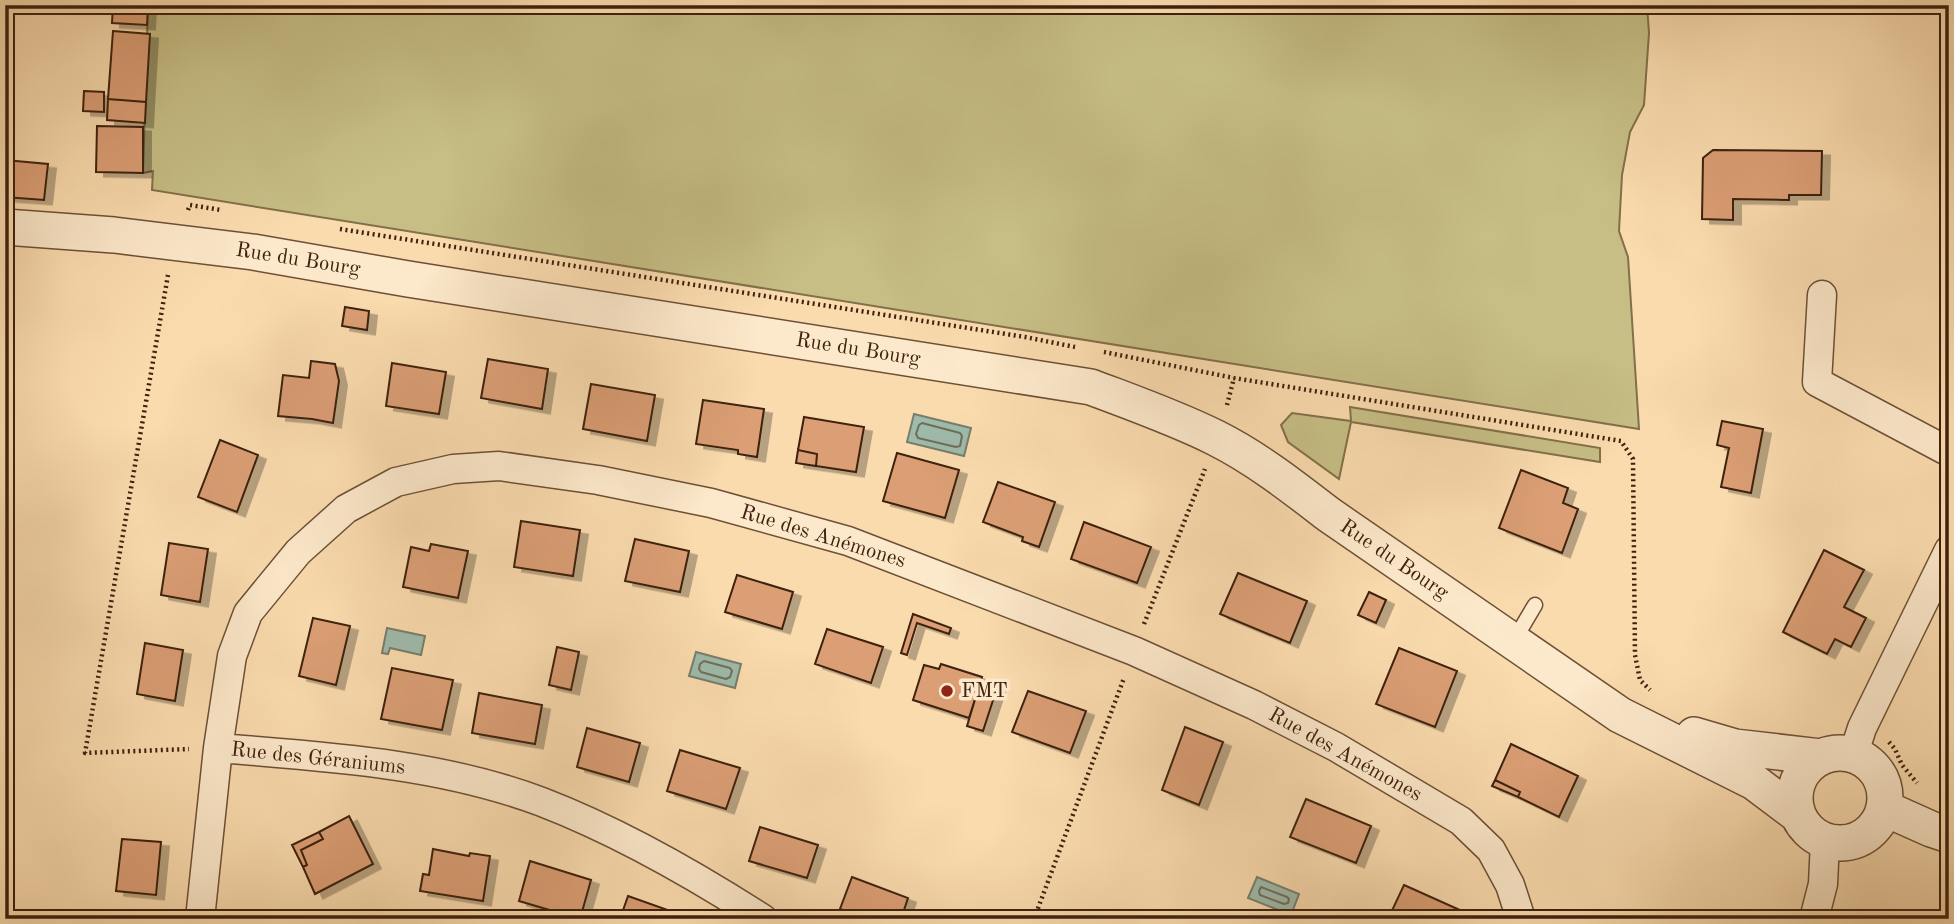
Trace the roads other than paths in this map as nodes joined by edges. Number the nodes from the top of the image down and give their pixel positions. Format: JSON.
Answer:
{"nodes":[{"id":1,"x":5,"y":228,"type":"edge"},
{"id":2,"x":1822,"y":295,"type":"dead end"},
{"id":3,"x":1949,"y":452,"type":"edge"},
{"id":4,"x":1949,"y":550,"type":"edge"},
{"id":5,"x":1938,"y":596,"type":"edge"},
{"id":6,"x":1535,"y":605,"type":"dead end"},
{"id":7,"x":1513,"y":642,"type":"junction"},
{"id":8,"x":1620,"y":715,"type":"junction"},
{"id":9,"x":218,"y":748,"type":"junction"},
{"id":10,"x":1837,"y":756,"type":"junction"},
{"id":11,"x":1884,"y":808,"type":"junction"},
{"id":12,"x":1798,"y":815,"type":"junction"},
{"id":13,"x":1949,"y":835,"type":"edge"},
{"id":14,"x":1825,"y":841,"type":"junction"},
{"id":15,"x":200,"y":919,"type":"edge"},
{"id":16,"x":763,"y":919,"type":"edge"},
{"id":17,"x":1521,"y":919,"type":"edge"},
{"id":18,"x":1814,"y":919,"type":"edge"}],
"edges":[{"from":1,"to":7,"type":"street","name":"Rue du Bourg"},
{"from":2,"to":3,"type":"street"},
{"from":4,"to":5,"type":"street"},
{"from":5,"to":10,"type":"street"},
{"from":6,"to":7,"type":"lane"},
{"from":7,"to":8,"type":"street","name":"Rue du Bourg"},
{"from":8,"to":10,"type":"street","name":"Rue du Bourg"},
{"from":8,"to":12,"type":"street","name":"Rue du Bourg"},
{"from":9,"to":15,"type":"street","name":"Rue des Anémones"},
{"from":9,"to":16,"type":"street","name":"Rue des Géraniums"},
{"from":9,"to":17,"type":"street","name":"Rue des Anémones"},
{"from":10,"to":11,"type":"street"},
{"from":10,"to":12,"type":"street"},
{"from":11,"to":13,"type":"street"},
{"from":11,"to":14,"type":"street"},
{"from":12,"to":14,"type":"street"},
{"from":14,"to":18,"type":"street"}]}
